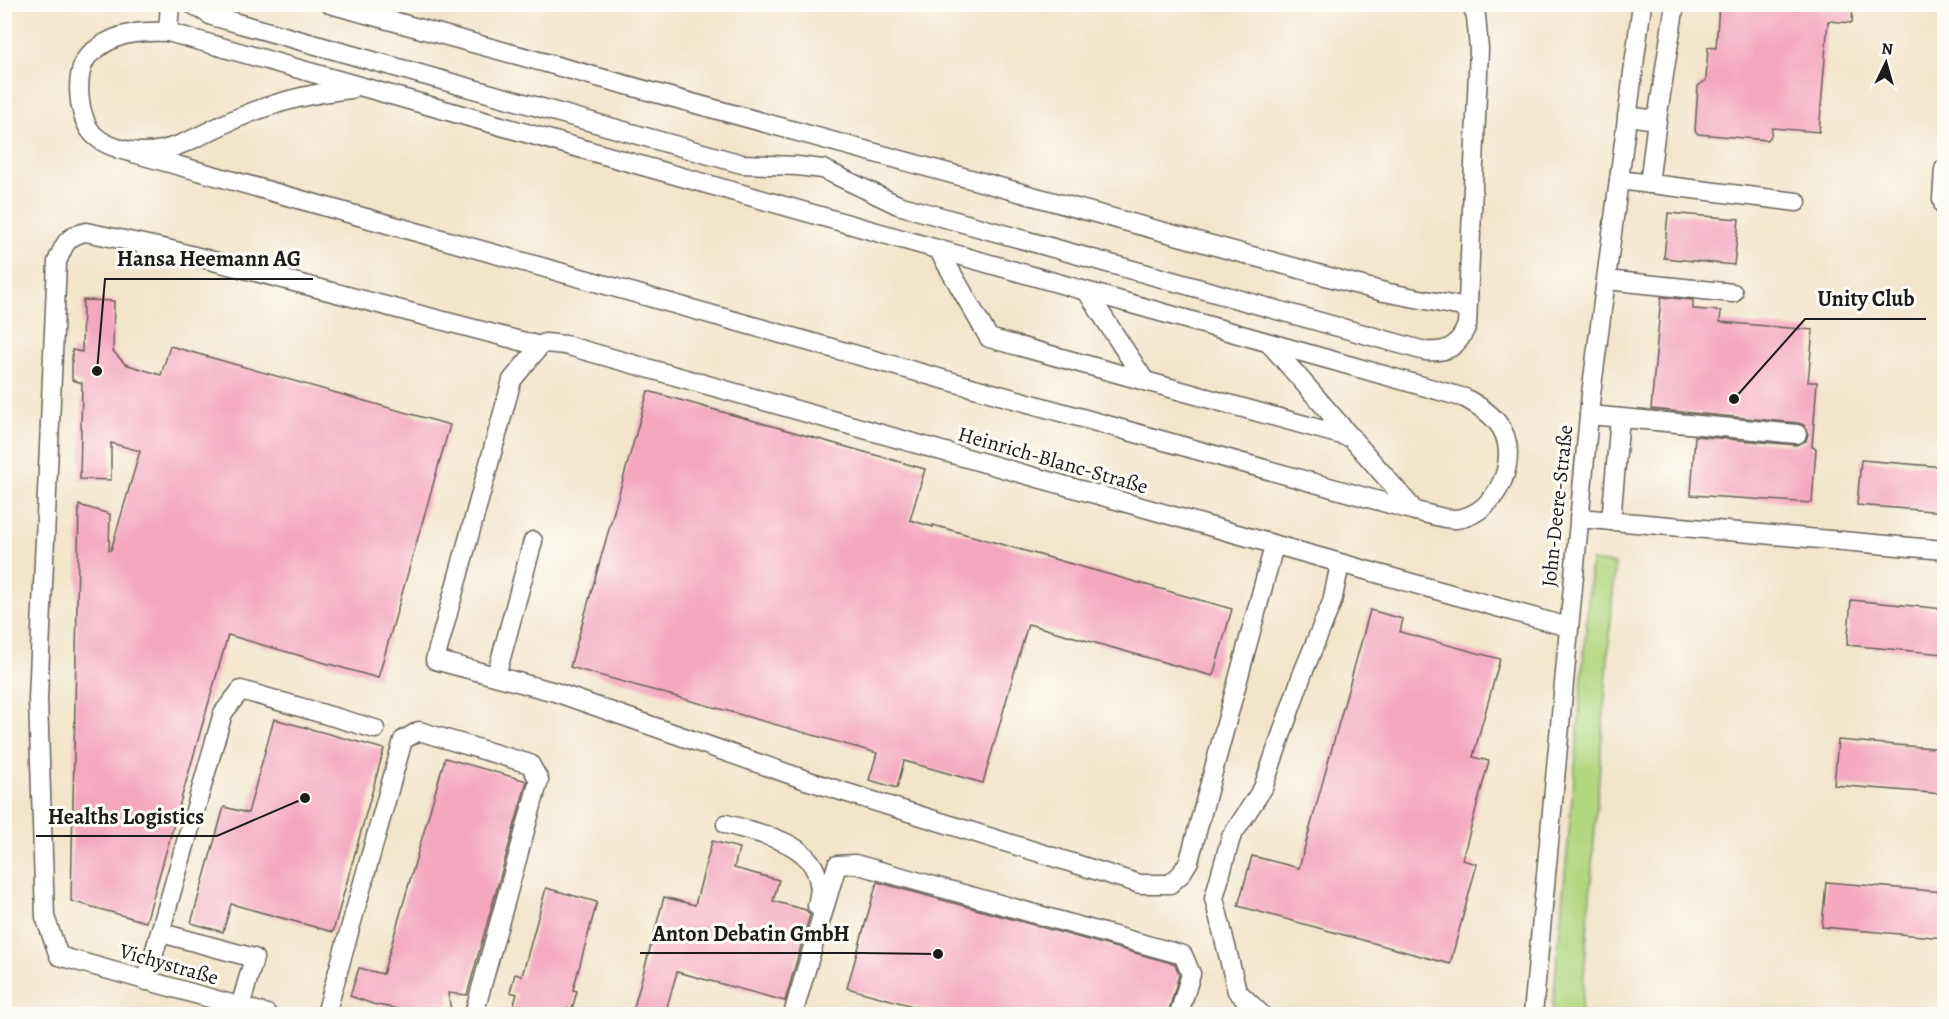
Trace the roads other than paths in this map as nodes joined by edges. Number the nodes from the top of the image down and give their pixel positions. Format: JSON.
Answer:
{"nodes":[{"id":1,"x":170,"y":4,"type":"edge"},
{"id":2,"x":192,"y":4,"type":"edge"},
{"id":3,"x":330,"y":4,"type":"edge"},
{"id":4,"x":1472,"y":4,"type":"edge"},
{"id":5,"x":1642,"y":4,"type":"edge"},
{"id":6,"x":1675,"y":4,"type":"edge"},
{"id":7,"x":168,"y":33,"type":"junction"},
{"id":8,"x":360,"y":88,"type":"junction"},
{"id":9,"x":1627,"y":116,"type":"junction"},
{"id":10,"x":1657,"y":120,"type":"junction"},
{"id":11,"x":119,"y":149,"type":"junction"},
{"id":12,"x":1944,"y":169,"type":"edge"},
{"id":13,"x":1619,"y":180,"type":"junction"},
{"id":14,"x":1649,"y":184,"type":"junction"},
{"id":15,"x":1797,"y":202,"type":"dead end"},
{"id":16,"x":1944,"y":206,"type":"edge"},
{"id":17,"x":939,"y":250,"type":"junction"},
{"id":18,"x":1606,"y":280,"type":"junction"},
{"id":19,"x":1087,"y":292,"type":"junction"},
{"id":20,"x":1733,"y":293,"type":"dead end"},
{"id":21,"x":1467,"y":309,"type":"junction"},
{"id":22,"x":1269,"y":343,"type":"junction"},
{"id":23,"x":536,"y":352,"type":"junction"},
{"id":24,"x":1144,"y":381,"type":"junction"},
{"id":25,"x":1589,"y":415,"type":"junction"},
{"id":26,"x":1620,"y":418,"type":"junction"},
{"id":27,"x":1797,"y":434,"type":"dead end"},
{"id":28,"x":1352,"y":438,"type":"junction"},
{"id":29,"x":1415,"y":511,"type":"junction"},
{"id":30,"x":1579,"y":518,"type":"junction"},
{"id":31,"x":1611,"y":521,"type":"junction"},
{"id":32,"x":534,"y":541,"type":"dead end"},
{"id":33,"x":1275,"y":546,"type":"junction"},
{"id":34,"x":1944,"y":550,"type":"edge"},
{"id":35,"x":1340,"y":564,"type":"junction"},
{"id":36,"x":1568,"y":627,"type":"junction"},
{"id":37,"x":496,"y":676,"type":"junction"},
{"id":38,"x":375,"y":729,"type":"dead end"},
{"id":39,"x":726,"y":824,"type":"dead end"},
{"id":40,"x":168,"y":935,"type":"dead end"},
{"id":41,"x":59,"y":956,"type":"joint"},
{"id":42,"x":146,"y":981,"type":"junction"},
{"id":43,"x":206,"y":1006,"type":"edge"},
{"id":44,"x":240,"y":1007,"type":"junction"},
{"id":45,"x":267,"y":1014,"type":"edge"},
{"id":46,"x":326,"y":1014,"type":"edge"},
{"id":47,"x":474,"y":1014,"type":"edge"},
{"id":48,"x":786,"y":1014,"type":"edge"},
{"id":49,"x":793,"y":1014,"type":"edge"},
{"id":50,"x":1179,"y":1014,"type":"edge"},
{"id":51,"x":1261,"y":1014,"type":"edge"},
{"id":52,"x":1533,"y":1014,"type":"edge"}],
"edges":[{"from":1,"to":7,"type":"street"},
{"from":2,"to":21,"type":"street"},
{"from":3,"to":21,"type":"street"},
{"from":4,"to":21,"type":"street"},
{"from":5,"to":9,"type":"street","name":"John-Deere-Straße"},
{"from":6,"to":10,"type":"street"},
{"from":7,"to":8,"type":"street"},
{"from":7,"to":11,"type":"street"},
{"from":8,"to":11,"type":"street"},
{"from":8,"to":17,"type":"street"},
{"from":9,"to":10,"type":"street"},
{"from":9,"to":13,"type":"street","name":"John-Deere-Straße"},
{"from":10,"to":14,"type":"street"},
{"from":11,"to":29,"type":"street"},
{"from":12,"to":16,"type":"street"},
{"from":13,"to":14,"type":"street"},
{"from":13,"to":18,"type":"street","name":"John-Deere-Straße"},
{"from":14,"to":15,"type":"street"},
{"from":17,"to":19,"type":"street"},
{"from":17,"to":24,"type":"street"},
{"from":18,"to":20,"type":"street"},
{"from":18,"to":25,"type":"street","name":"John-Deere-Straße"},
{"from":19,"to":22,"type":"street"},
{"from":19,"to":24,"type":"street"},
{"from":22,"to":28,"type":"street"},
{"from":22,"to":29,"type":"street"},
{"from":23,"to":33,"type":"street","name":"Heinrich-Blanc-Straße"},
{"from":23,"to":37,"type":"street"},
{"from":23,"to":41,"type":"street","name":"Heinrich-Blanc-Straße"},
{"from":24,"to":28,"type":"street"},
{"from":25,"to":26,"type":"street"},
{"from":25,"to":30,"type":"street","name":"John-Deere-Straße"},
{"from":26,"to":27,"type":"street"},
{"from":26,"to":31,"type":"street"},
{"from":28,"to":29,"type":"street"},
{"from":30,"to":31,"type":"street"},
{"from":30,"to":36,"type":"street","name":"John-Deere-Straße"},
{"from":31,"to":34,"type":"street"},
{"from":32,"to":37,"type":"street"},
{"from":33,"to":35,"type":"street","name":"Heinrich-Blanc-Straße"},
{"from":33,"to":37,"type":"street"},
{"from":35,"to":36,"type":"street","name":"Heinrich-Blanc-Straße"},
{"from":35,"to":51,"type":"street"},
{"from":36,"to":52,"type":"street","name":"John-Deere-Straße"},
{"from":38,"to":42,"type":"street"},
{"from":39,"to":48,"type":"street"},
{"from":40,"to":44,"type":"street"},
{"from":41,"to":42,"type":"street","name":"Vichystraße"},
{"from":42,"to":43,"type":"street","name":"Vichystraße"},
{"from":43,"to":44,"type":"street","name":"Vichystraße"},
{"from":44,"to":45,"type":"street","name":"Vichystraße"},
{"from":46,"to":47,"type":"street"},
{"from":49,"to":50,"type":"street"}]}
